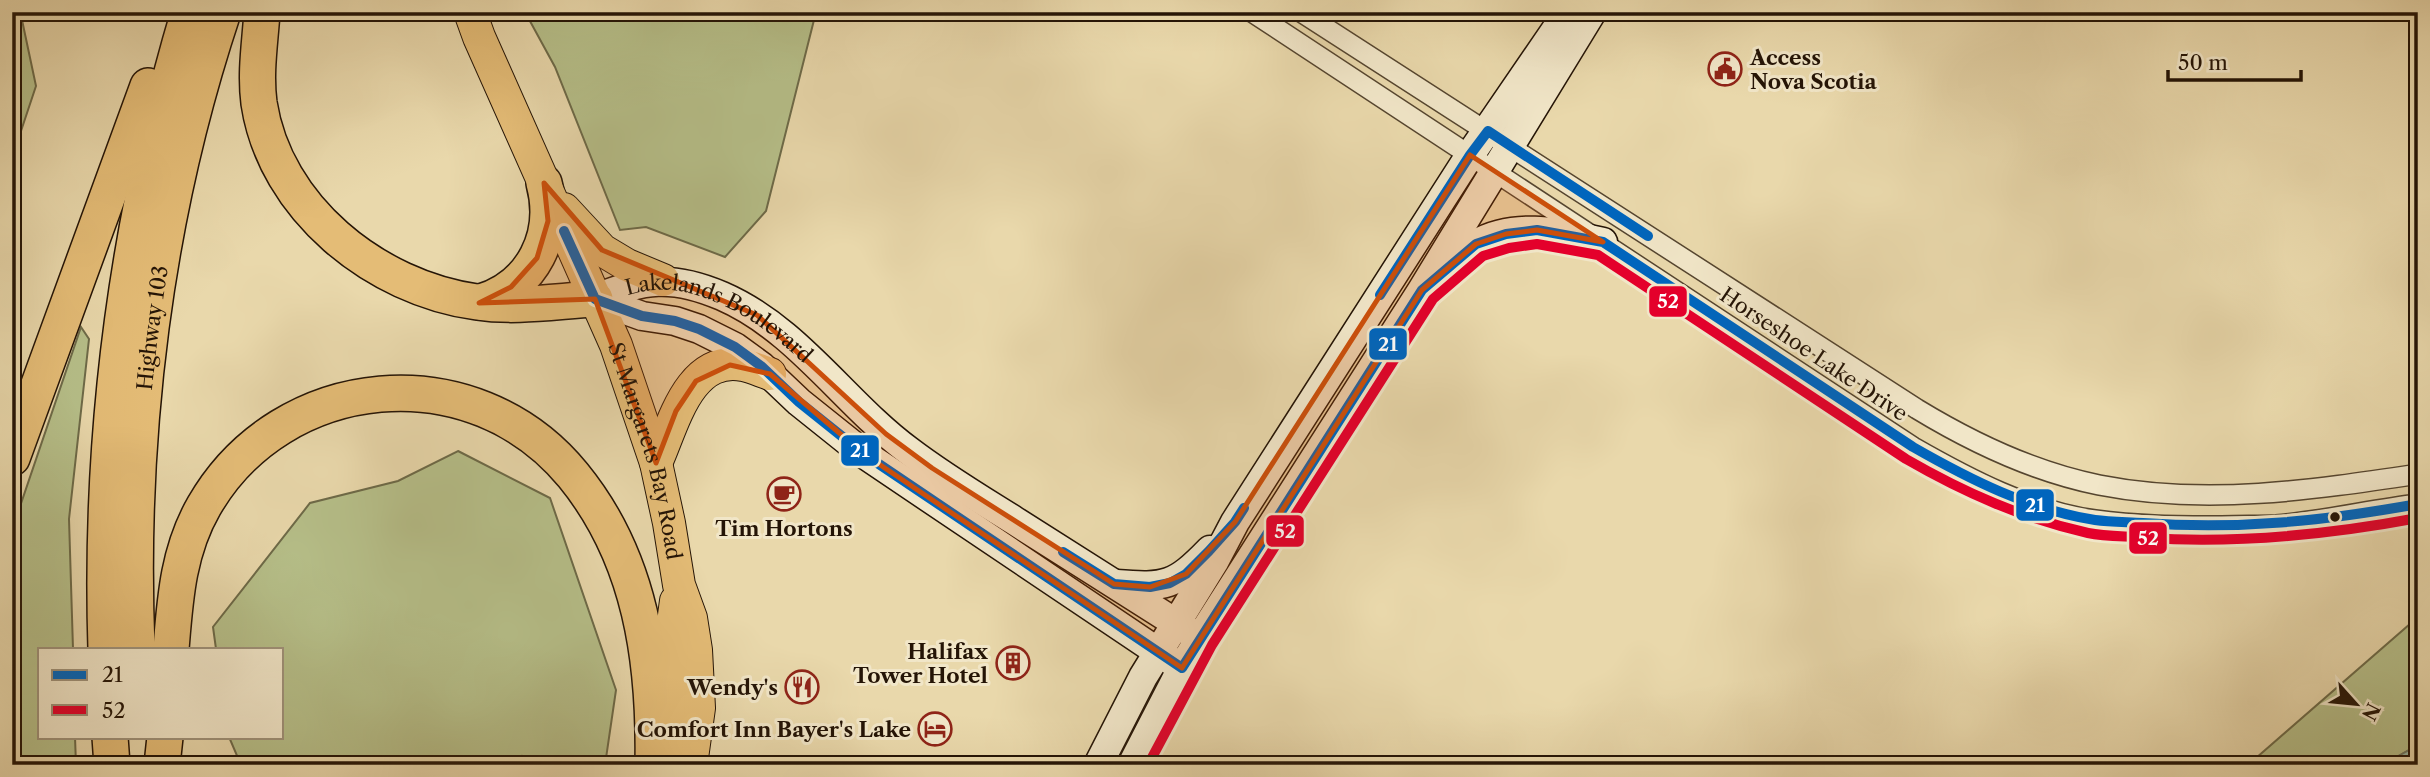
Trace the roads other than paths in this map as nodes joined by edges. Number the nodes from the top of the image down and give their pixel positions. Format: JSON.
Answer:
{"nodes":[{"id":1,"x":175,"y":12,"type":"edge"},
{"id":2,"x":189,"y":12,"type":"edge"},
{"id":3,"x":223,"y":12,"type":"edge"},
{"id":4,"x":262,"y":12,"type":"edge"},
{"id":5,"x":470,"y":12,"type":"edge"},
{"id":6,"x":1301,"y":12,"type":"edge"},
{"id":7,"x":1568,"y":12,"type":"edge"},
{"id":8,"x":1592,"y":12,"type":"edge"},
{"id":9,"x":1253,"y":13,"type":"edge"},
{"id":10,"x":1499,"y":139,"type":"junction"},
{"id":11,"x":1470,"y":155,"type":"junction"},
{"id":12,"x":1495,"y":172,"type":"junction"},
{"id":13,"x":544,"y":183,"type":"junction"},
{"id":14,"x":1603,"y":242,"type":"junction"},
{"id":15,"x":663,"y":280,"type":"junction"},
{"id":16,"x":1422,"y":290,"type":"junction"},
{"id":17,"x":595,"y":299,"type":"junction"},
{"id":18,"x":478,"y":303,"type":"junction"},
{"id":19,"x":1762,"y":309,"type":"junction"},
{"id":20,"x":1745,"y":335,"type":"junction"},
{"id":21,"x":770,"y":374,"type":"junction"},
{"id":22,"x":1308,"y":409,"type":"junction"},
{"id":23,"x":1335,"y":427,"type":"junction"},
{"id":24,"x":12,"y":458,"type":"edge"},
{"id":25,"x":656,"y":463,"type":"junction"},
{"id":26,"x":2418,"y":474,"type":"edge"},
{"id":27,"x":2418,"y":504,"type":"edge"},
{"id":28,"x":1235,"y":522,"type":"junction"},
{"id":29,"x":1114,"y":584,"type":"junction"},
{"id":30,"x":679,"y":585,"type":"junction"},
{"id":31,"x":1176,"y":623,"type":"junction"},
{"id":32,"x":1200,"y":638,"type":"junction"},
{"id":33,"x":106,"y":648,"type":"edge"},
{"id":34,"x":137,"y":648,"type":"edge"},
{"id":35,"x":171,"y":648,"type":"edge"},
{"id":36,"x":1158,"y":652,"type":"junction"},
{"id":37,"x":1182,"y":668,"type":"junction"},
{"id":38,"x":110,"y":738,"type":"edge"},
{"id":39,"x":141,"y":738,"type":"edge"},
{"id":40,"x":164,"y":738,"type":"edge"},
{"id":41,"x":112,"y":765,"type":"edge"},
{"id":42,"x":143,"y":765,"type":"edge"},
{"id":43,"x":162,"y":765,"type":"edge"},
{"id":44,"x":653,"y":765,"type":"edge"},
{"id":45,"x":663,"y":765,"type":"edge"},
{"id":46,"x":691,"y":765,"type":"edge"},
{"id":47,"x":1098,"y":765,"type":"edge"},
{"id":48,"x":1132,"y":765,"type":"edge"}],
"edges":[{"from":1,"to":24,"type":"highway"},
{"from":2,"to":33,"type":"highway","name":"Highway 103"},
{"from":3,"to":34,"type":"highway","name":"Highway 103"},
{"from":4,"to":18,"type":"highway"},
{"from":5,"to":13,"type":"main road","name":"St Margarets Bay Road"},
{"from":6,"to":10,"type":"street","name":"Horseshoe Lake Drive"},
{"from":7,"to":10,"type":"street"},
{"from":8,"to":10,"type":"street"},
{"from":9,"to":11,"type":"street","name":"Horseshoe Lake Drive"},
{"from":10,"to":11,"type":"street"},
{"from":10,"to":12,"type":"street"},
{"from":10,"to":19,"type":"street","name":"Horseshoe Lake Drive"},
{"from":11,"to":12,"type":"street","name":"Horseshoe Lake Drive"},
{"from":11,"to":22,"type":"street"},
{"from":12,"to":14,"type":"street","name":"Horseshoe Lake Drive"},
{"from":12,"to":16,"type":"street"},
{"from":13,"to":15,"type":"main road"},
{"from":13,"to":17,"type":"main road","name":"St Margarets Bay Road"},
{"from":13,"to":18,"type":"highway"},
{"from":14,"to":16,"type":"street"},
{"from":14,"to":20,"type":"street","name":"Horseshoe Lake Drive"},
{"from":15,"to":17,"type":"street","name":"Lakelands Boulevard"},
{"from":15,"to":29,"type":"street","name":"Lakelands Boulevard"},
{"from":16,"to":23,"type":"street"},
{"from":17,"to":18,"type":"highway"},
{"from":17,"to":21,"type":"street","name":"Lakelands Boulevard"},
{"from":17,"to":25,"type":"main road","name":"St Margarets Bay Road"},
{"from":19,"to":20,"type":"street"},
{"from":19,"to":26,"type":"street","name":"Horseshoe Lake Drive"},
{"from":20,"to":27,"type":"street","name":"Horseshoe Lake Drive"},
{"from":21,"to":25,"type":"main road"},
{"from":21,"to":36,"type":"street","name":"Lakelands Boulevard"},
{"from":22,"to":23,"type":"street"},
{"from":22,"to":28,"type":"street"},
{"from":23,"to":32,"type":"street"},
{"from":25,"to":30,"type":"main road","name":"St Margarets Bay Road"},
{"from":28,"to":29,"type":"street"},
{"from":28,"to":31,"type":"street"},
{"from":29,"to":31,"type":"street","name":"Lakelands Boulevard"},
{"from":30,"to":45,"type":"main road","name":"St Margarets Bay Road"},
{"from":30,"to":46,"type":"main road","name":"St Margarets Bay Road"},
{"from":31,"to":32,"type":"street","name":"Lakelands Boulevard"},
{"from":31,"to":36,"type":"street"},
{"from":32,"to":37,"type":"street"},
{"from":35,"to":44,"type":"highway"},
{"from":36,"to":37,"type":"street","name":"Lakelands Boulevard"},
{"from":36,"to":47,"type":"street"},
{"from":37,"to":48,"type":"street"},
{"from":38,"to":41,"type":"highway"},
{"from":39,"to":42,"type":"highway"},
{"from":40,"to":43,"type":"highway"}]}
